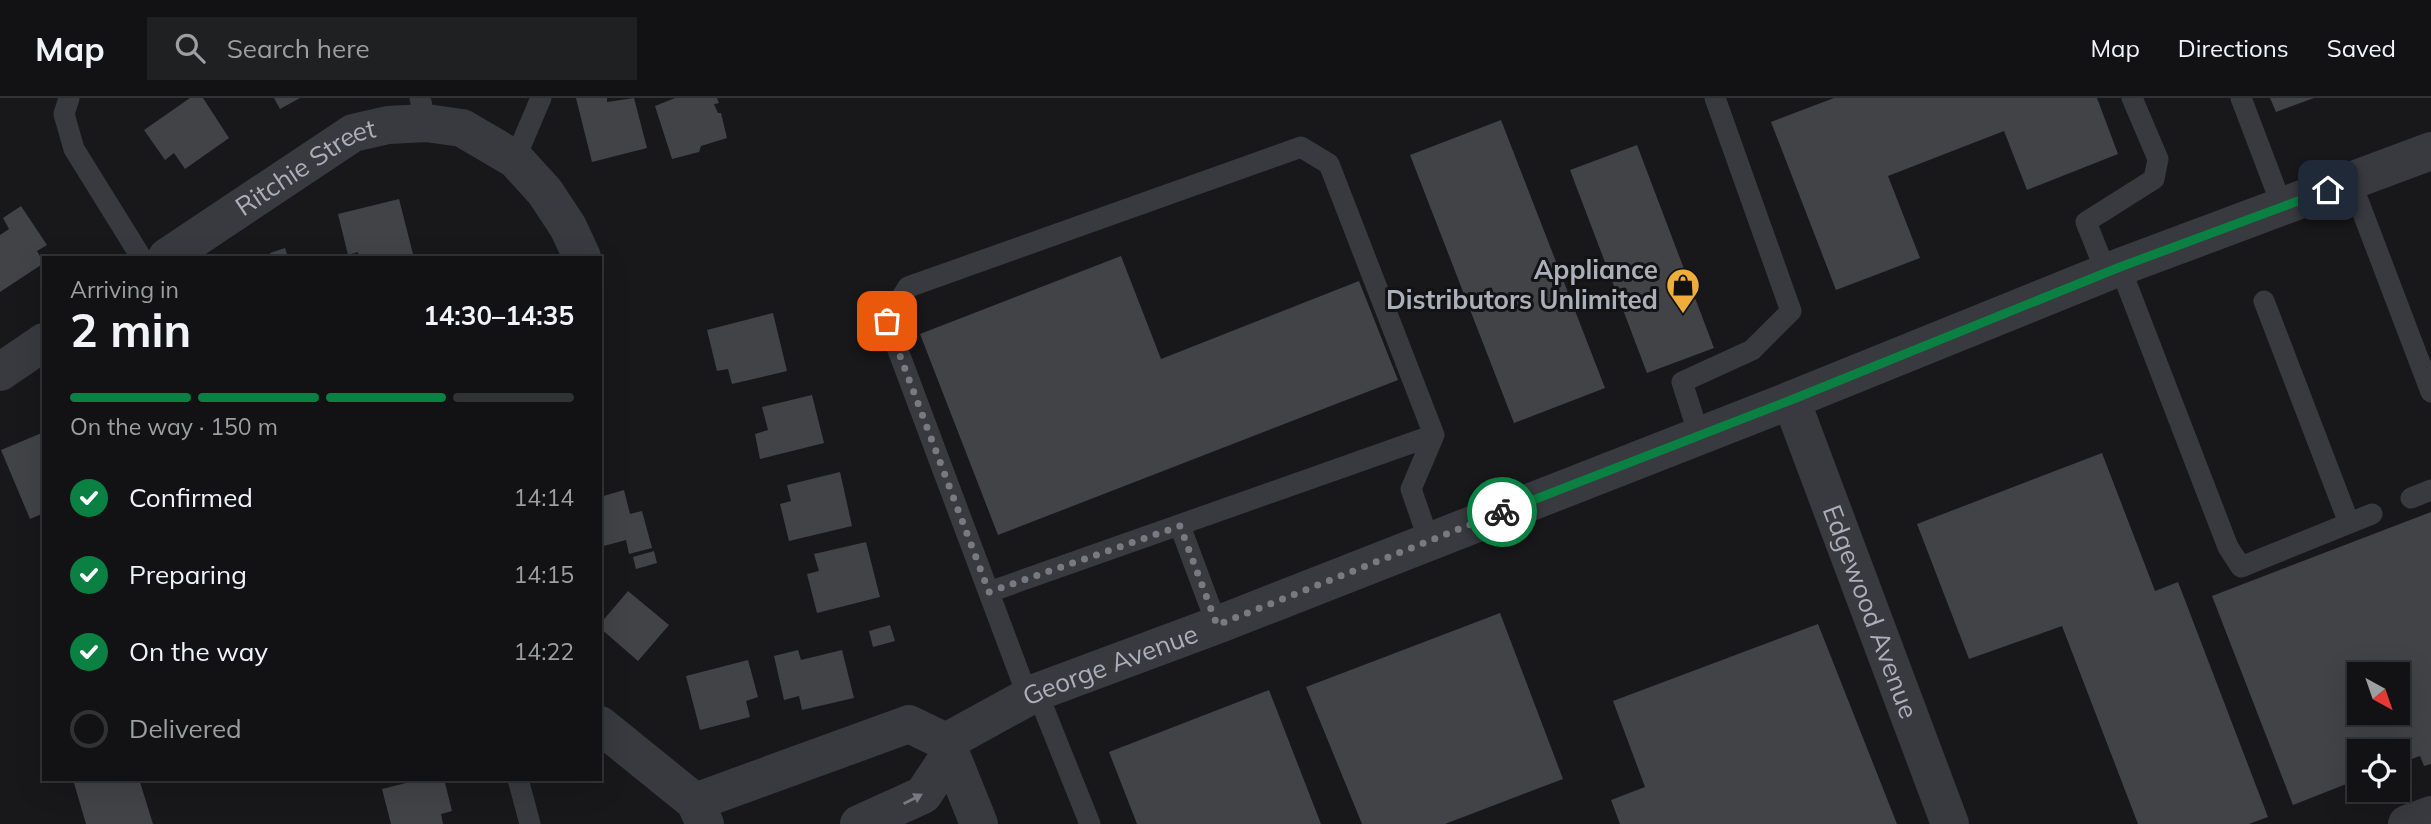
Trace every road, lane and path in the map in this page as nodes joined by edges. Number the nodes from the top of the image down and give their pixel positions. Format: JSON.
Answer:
{"nodes":[{"id":1,"x":69,"y":98,"type":"edge"},
{"id":2,"x":541,"y":98,"type":"edge"},
{"id":3,"x":1715,"y":98,"type":"edge"},
{"id":4,"x":2132,"y":98,"type":"edge"},
{"id":5,"x":2241,"y":98,"type":"edge"},
{"id":6,"x":436,"y":117,"type":"edge"},
{"id":7,"x":2431,"y":151,"type":"edge"},
{"id":8,"x":514,"y":159,"type":"junction"},
{"id":9,"x":2351,"y":182,"type":"junction"},
{"id":10,"x":2282,"y":206,"type":"junction"},
{"id":11,"x":140,"y":256,"type":"edge"},
{"id":12,"x":168,"y":256,"type":"edge"},
{"id":13,"x":582,"y":256,"type":"edge"},
{"id":14,"x":2113,"y":270,"type":"junction"},
{"id":15,"x":2264,"y":302,"type":"dead end"},
{"id":16,"x":42,"y":343,"type":"edge"},
{"id":17,"x":0,"y":372,"type":"edge"},
{"id":18,"x":2431,"y":392,"type":"edge"},
{"id":19,"x":1791,"y":400,"type":"junction"},
{"id":20,"x":1434,"y":435,"type":"junction"},
{"id":21,"x":1699,"y":435,"type":"junction"},
{"id":22,"x":2372,"y":514,"type":"dead end"},
{"id":23,"x":2349,"y":523,"type":"junction"},
{"id":24,"x":1180,"y":526,"type":"junction"},
{"id":25,"x":1429,"y":541,"type":"junction"},
{"id":26,"x":989,"y":592,"type":"junction"},
{"id":27,"x":1217,"y":625,"type":"junction"},
{"id":28,"x":1032,"y":695,"type":"junction"},
{"id":29,"x":602,"y":727,"type":"edge"},
{"id":30,"x":948,"y":747,"type":"junction"},
{"id":31,"x":519,"y":781,"type":"edge"},
{"id":32,"x":700,"y":813,"type":"edge"},
{"id":33,"x":2431,"y":815,"type":"edge"},
{"id":34,"x":530,"y":824,"type":"edge"},
{"id":35,"x":859,"y":824,"type":"edge"},
{"id":36,"x":978,"y":824,"type":"edge"},
{"id":37,"x":1090,"y":824,"type":"edge"},
{"id":38,"x":1950,"y":824,"type":"edge"},
{"id":39,"x":2407,"y":824,"type":"edge"}],
"edges":[{"from":1,"to":11,"type":"lane"},
{"from":2,"to":8,"type":"lane"},
{"from":3,"to":21,"type":"lane"},
{"from":4,"to":14,"type":"lane"},
{"from":5,"to":10,"type":"lane"},
{"from":6,"to":8,"type":"street"},
{"from":6,"to":12,"type":"street","name":"Ritchie Street"},
{"from":7,"to":9,"type":"street","name":"George Avenue"},
{"from":8,"to":13,"type":"street"},
{"from":9,"to":10,"type":"street","name":"George Avenue"},
{"from":9,"to":18,"type":"lane"},
{"from":10,"to":14,"type":"street","name":"George Avenue"},
{"from":14,"to":19,"type":"street","name":"George Avenue"},
{"from":14,"to":23,"type":"lane"},
{"from":15,"to":23,"type":"lane"},
{"from":16,"to":17,"type":"street"},
{"from":19,"to":21,"type":"street","name":"George Avenue"},
{"from":19,"to":38,"type":"street","name":"Edgewood Avenue"},
{"from":20,"to":24,"type":"lane"},
{"from":20,"to":25,"type":"lane"},
{"from":20,"to":26,"type":"lane"},
{"from":21,"to":25,"type":"street","name":"George Avenue"},
{"from":22,"to":23,"type":"lane"},
{"from":24,"to":26,"type":"lane"},
{"from":24,"to":27,"type":"lane"},
{"from":25,"to":27,"type":"street","name":"George Avenue"},
{"from":26,"to":28,"type":"lane"},
{"from":27,"to":28,"type":"street","name":"George Avenue"},
{"from":28,"to":30,"type":"street","name":"George Avenue"},
{"from":28,"to":37,"type":"lane"},
{"from":29,"to":32,"type":"street"},
{"from":30,"to":32,"type":"street"},
{"from":35,"to":30,"type":"street","one_way":true},
{"from":30,"to":36,"type":"street"},
{"from":31,"to":34,"type":"lane"},
{"from":33,"to":39,"type":"street"}]}
